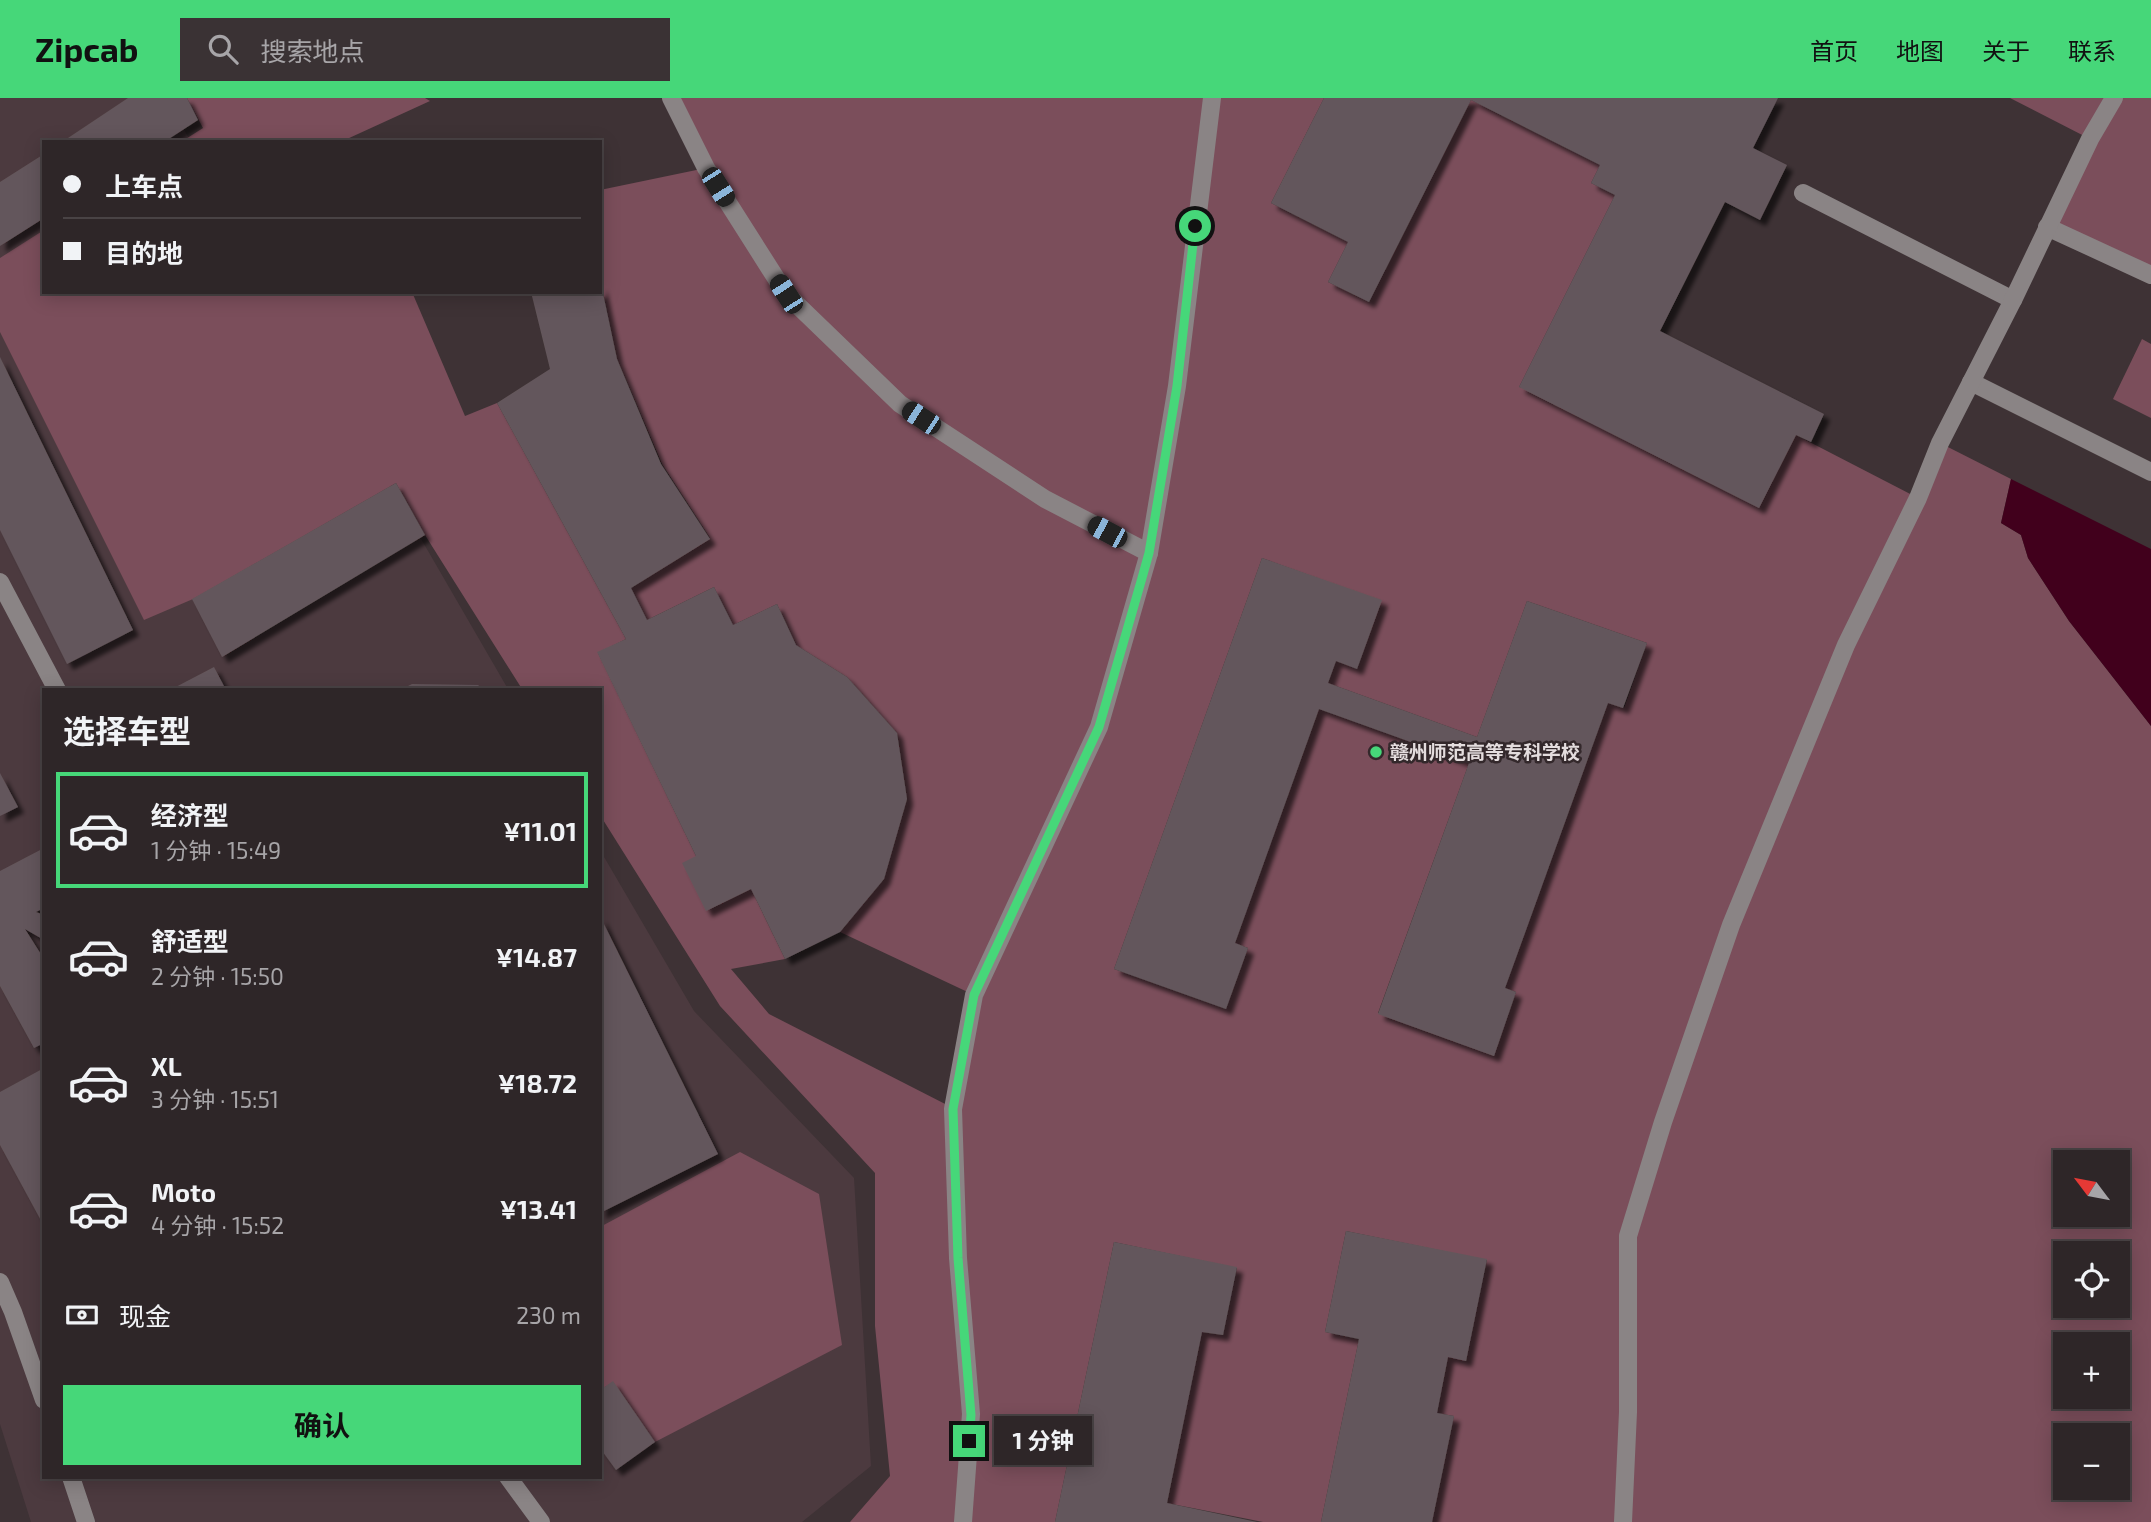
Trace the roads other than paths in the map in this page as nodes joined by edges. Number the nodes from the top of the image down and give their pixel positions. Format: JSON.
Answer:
{"nodes":[{"id":1,"x":671,"y":98,"type":"edge"},
{"id":2,"x":1212,"y":98,"type":"edge"},
{"id":3,"x":2113,"y":98,"type":"edge"},
{"id":4,"x":1803,"y":194,"type":"dead end"},
{"id":5,"x":2047,"y":227,"type":"junction"},
{"id":6,"x":2151,"y":275,"type":"edge"},
{"id":7,"x":2013,"y":300,"type":"junction"},
{"id":8,"x":1971,"y":382,"type":"junction"},
{"id":9,"x":2151,"y":472,"type":"edge"},
{"id":10,"x":1149,"y":553,"type":"junction"},
{"id":11,"x":0,"y":582,"type":"edge"},
{"id":12,"x":56,"y":688,"type":"edge"},
{"id":13,"x":0,"y":1282,"type":"edge"},
{"id":14,"x":42,"y":1394,"type":"edge"},
{"id":15,"x":72,"y":1479,"type":"edge"},
{"id":16,"x":509,"y":1479,"type":"edge"},
{"id":17,"x":86,"y":1522,"type":"edge"},
{"id":18,"x":541,"y":1522,"type":"edge"},
{"id":19,"x":963,"y":1522,"type":"edge"},
{"id":20,"x":1623,"y":1522,"type":"edge"}],
"edges":[{"from":1,"to":10,"type":"street"},
{"from":2,"to":10,"type":"street"},
{"from":3,"to":5,"type":"street"},
{"from":4,"to":7,"type":"street"},
{"from":5,"to":6,"type":"street"},
{"from":5,"to":7,"type":"street"},
{"from":7,"to":8,"type":"street"},
{"from":8,"to":9,"type":"street"},
{"from":8,"to":20,"type":"street"},
{"from":10,"to":19,"type":"street"},
{"from":11,"to":12,"type":"street"},
{"from":13,"to":14,"type":"street"},
{"from":15,"to":17,"type":"street"},
{"from":16,"to":18,"type":"street"}]}
